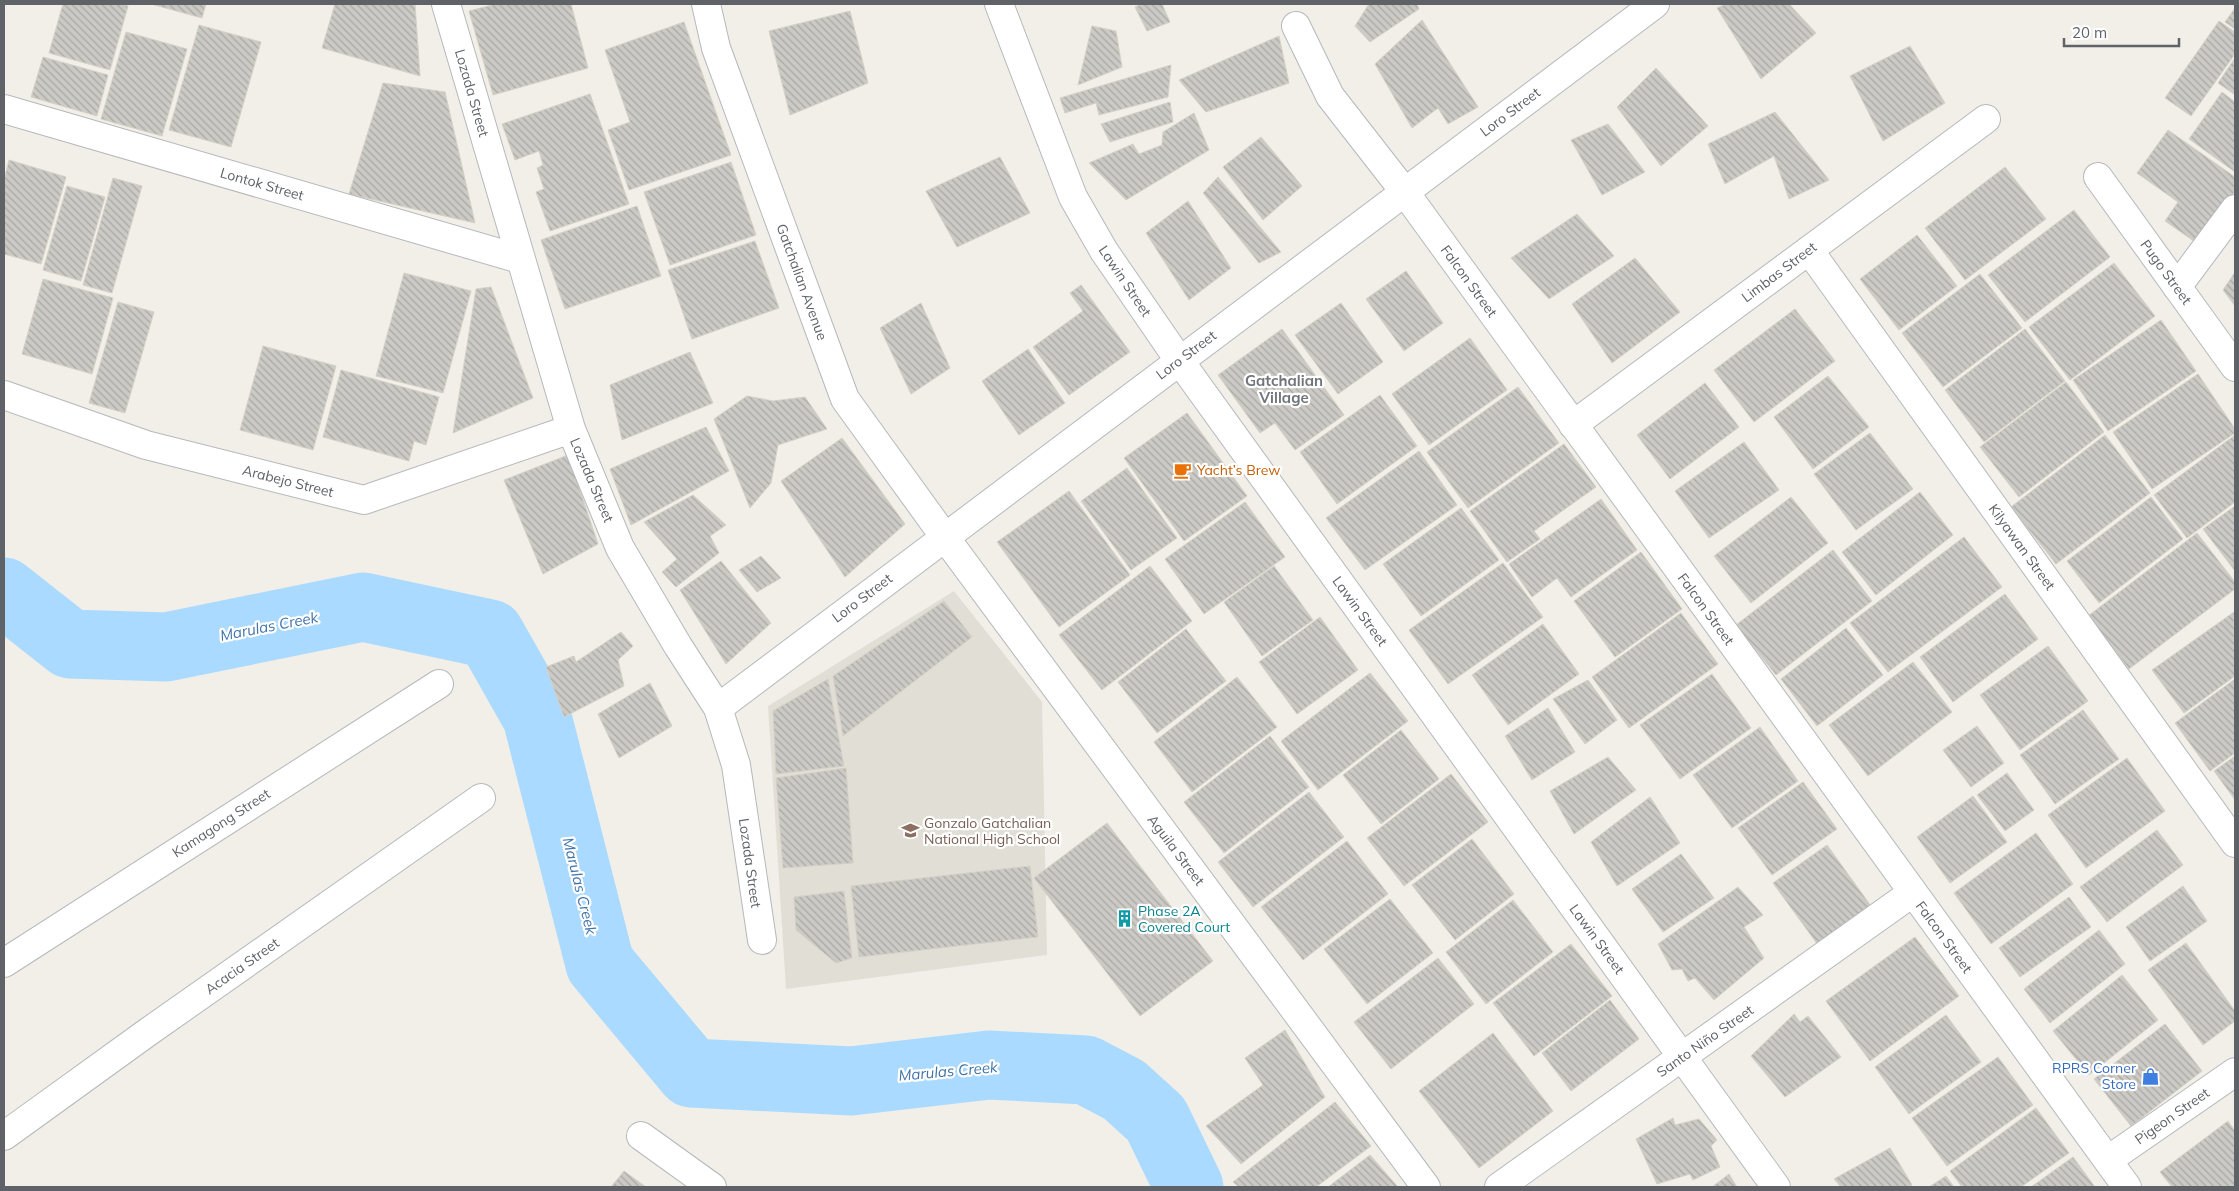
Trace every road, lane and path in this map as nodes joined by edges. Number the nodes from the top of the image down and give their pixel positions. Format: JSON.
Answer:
{"nodes":[{"id":1,"x":446,"y":4,"type":"edge"},
{"id":2,"x":706,"y":4,"type":"edge"},
{"id":3,"x":999,"y":4,"type":"edge"},
{"id":4,"x":1654,"y":4,"type":"edge"},
{"id":5,"x":1296,"y":26,"type":"dead end"},
{"id":6,"x":4,"y":109,"type":"edge"},
{"id":7,"x":1986,"y":119,"type":"dead end"},
{"id":8,"x":2098,"y":176,"type":"dead end"},
{"id":9,"x":1404,"y":191,"type":"junction"},
{"id":10,"x":2235,"y":209,"type":"edge"},
{"id":11,"x":1809,"y":250,"type":"junction"},
{"id":12,"x":520,"y":258,"type":"junction"},
{"id":13,"x":2177,"y":286,"type":"junction"},
{"id":14,"x":1179,"y":360,"type":"junction"},
{"id":15,"x":2235,"y":367,"type":"edge"},
{"id":16,"x":4,"y":395,"type":"edge"},
{"id":17,"x":1573,"y":425,"type":"junction"},
{"id":18,"x":571,"y":429,"type":"junction"},
{"id":19,"x":944,"y":536,"type":"junction"},
{"id":20,"x":439,"y":684,"type":"dead end"},
{"id":21,"x":718,"y":708,"type":"junction"},
{"id":22,"x":481,"y":798,"type":"dead end"},
{"id":23,"x":2235,"y":843,"type":"edge"},
{"id":24,"x":1912,"y":893,"type":"junction"},
{"id":25,"x":762,"y":940,"type":"dead end"},
{"id":26,"x":4,"y":963,"type":"edge"},
{"id":27,"x":1682,"y":1057,"type":"junction"},
{"id":28,"x":2235,"y":1072,"type":"edge"},
{"id":29,"x":4,"y":1136,"type":"edge"},
{"id":30,"x":641,"y":1136,"type":"dead end"},
{"id":31,"x":2108,"y":1160,"type":"junction"},
{"id":32,"x":712,"y":1187,"type":"edge"},
{"id":33,"x":1426,"y":1187,"type":"edge"},
{"id":34,"x":1499,"y":1187,"type":"edge"},
{"id":35,"x":1776,"y":1187,"type":"edge"},
{"id":36,"x":2127,"y":1187,"type":"edge"}],
"edges":[{"from":1,"to":12,"type":"street","name":"Lozada Street"},
{"from":2,"to":19,"type":"street","name":"Gatchalian Avenue"},
{"from":3,"to":14,"type":"street","name":"Lawin Street"},
{"from":4,"to":9,"type":"street","name":"Loro Street"},
{"from":5,"to":9,"type":"street","name":"Falcon Street"},
{"from":6,"to":12,"type":"street","name":"Lontok Street"},
{"from":7,"to":11,"type":"street","name":"Limbas Street"},
{"from":8,"to":13,"type":"street","name":"Pugo Street"},
{"from":9,"to":14,"type":"street","name":"Loro Street"},
{"from":9,"to":17,"type":"street","name":"Falcon Street"},
{"from":10,"to":13,"type":"street"},
{"from":11,"to":17,"type":"street","name":"Limbas Street"},
{"from":11,"to":23,"type":"street","name":"Kilyawan Street"},
{"from":12,"to":18,"type":"street","name":"Lozada Street"},
{"from":13,"to":15,"type":"street","name":"Pugo Street"},
{"from":14,"to":19,"type":"street","name":"Loro Street"},
{"from":14,"to":27,"type":"street","name":"Lawin Street"},
{"from":16,"to":18,"type":"street","name":"Arabejo Street"},
{"from":17,"to":24,"type":"street","name":"Falcon Street"},
{"from":18,"to":21,"type":"street","name":"Lozada Street"},
{"from":19,"to":21,"type":"street","name":"Loro Street"},
{"from":19,"to":33,"type":"street","name":"Aguila Street"},
{"from":20,"to":26,"type":"street","name":"Kamagong Street"},
{"from":21,"to":25,"type":"street","name":"Lozada Street"},
{"from":22,"to":29,"type":"street","name":"Acacia Street"},
{"from":24,"to":27,"type":"street","name":"Santo Niño Street"},
{"from":24,"to":31,"type":"street","name":"Falcon Street"},
{"from":27,"to":34,"type":"street","name":"Santo Niño Street"},
{"from":27,"to":35,"type":"street","name":"Lawin Street"},
{"from":28,"to":31,"type":"street","name":"Pigeon Street"},
{"from":30,"to":32,"type":"street"},
{"from":31,"to":36,"type":"street","name":"Falcon Street"}]}
